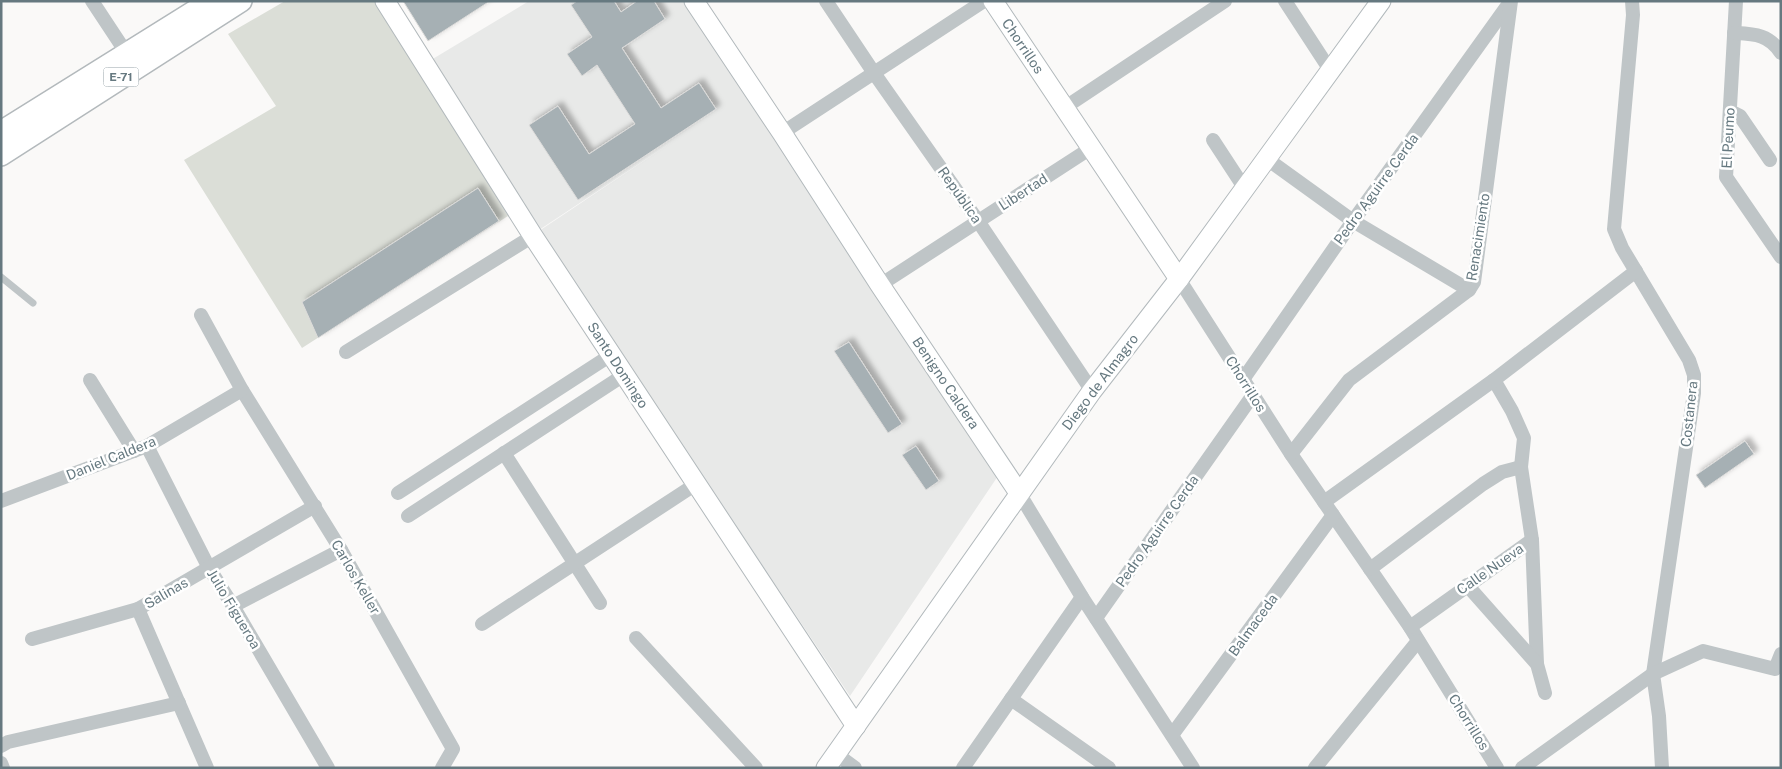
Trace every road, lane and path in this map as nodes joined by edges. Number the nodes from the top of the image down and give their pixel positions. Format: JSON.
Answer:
{"nodes":[{"id":1,"x":92,"y":1,"type":"edge"},
{"id":2,"x":211,"y":1,"type":"edge"},
{"id":3,"x":241,"y":1,"type":"edge"},
{"id":4,"x":385,"y":1,"type":"edge"},
{"id":5,"x":694,"y":1,"type":"edge"},
{"id":6,"x":826,"y":1,"type":"edge"},
{"id":7,"x":984,"y":1,"type":"edge"},
{"id":8,"x":993,"y":1,"type":"edge"},
{"id":9,"x":1225,"y":1,"type":"edge"},
{"id":10,"x":1285,"y":1,"type":"edge"},
{"id":11,"x":1381,"y":1,"type":"edge"},
{"id":12,"x":1511,"y":1,"type":"edge"},
{"id":13,"x":1632,"y":1,"type":"edge"},
{"id":14,"x":1736,"y":1,"type":"edge"},
{"id":15,"x":1734,"y":33,"type":"junction"},
{"id":16,"x":1781,"y":53,"type":"edge"},
{"id":17,"x":131,"y":61,"type":"junction"},
{"id":18,"x":1330,"y":70,"type":"junction"},
{"id":19,"x":874,"y":74,"type":"junction"},
{"id":20,"x":1064,"y":108,"type":"junction"},
{"id":21,"x":1730,"y":111,"type":"junction"},
{"id":22,"x":1,"y":132,"type":"edge"},
{"id":23,"x":782,"y":133,"type":"junction"},
{"id":24,"x":1212,"y":140,"type":"dead end"},
{"id":25,"x":1091,"y":148,"type":"junction"},
{"id":26,"x":1,"y":155,"type":"edge"},
{"id":27,"x":1267,"y":159,"type":"junction"},
{"id":28,"x":1770,"y":160,"type":"dead end"},
{"id":29,"x":1245,"y":189,"type":"junction"},
{"id":30,"x":978,"y":221,"type":"junction"},
{"id":31,"x":1353,"y":221,"type":"junction"},
{"id":32,"x":533,"y":236,"type":"junction"},
{"id":33,"x":1781,"y":258,"type":"edge"},
{"id":34,"x":1636,"y":271,"type":"junction"},
{"id":35,"x":1,"y":277,"type":"edge"},
{"id":36,"x":1179,"y":279,"type":"junction"},
{"id":37,"x":880,"y":285,"type":"junction"},
{"id":38,"x":1469,"y":290,"type":"junction"},
{"id":39,"x":33,"y":303,"type":"dead end"},
{"id":40,"x":201,"y":315,"type":"dead end"},
{"id":41,"x":346,"y":352,"type":"dead end"},
{"id":42,"x":612,"y":355,"type":"junction"},
{"id":43,"x":624,"y":375,"type":"junction"},
{"id":44,"x":1244,"y":378,"type":"junction"},
{"id":45,"x":90,"y":380,"type":"dead end"},
{"id":46,"x":1494,"y":380,"type":"junction"},
{"id":47,"x":242,"y":390,"type":"junction"},
{"id":48,"x":1092,"y":390,"type":"junction"},
{"id":49,"x":1253,"y":395,"type":"junction"},
{"id":50,"x":140,"y":449,"type":"junction"},
{"id":51,"x":504,"y":453,"type":"junction"},
{"id":52,"x":1291,"y":454,"type":"junction"},
{"id":53,"x":1521,"y":467,"type":"junction"},
{"id":54,"x":696,"y":484,"type":"junction"},
{"id":55,"x":398,"y":493,"type":"dead end"},
{"id":56,"x":1019,"y":493,"type":"junction"},
{"id":57,"x":1,"y":501,"type":"edge"},
{"id":58,"x":1324,"y":502,"type":"junction"},
{"id":59,"x":315,"y":506,"type":"junction"},
{"id":60,"x":1333,"y":515,"type":"junction"},
{"id":61,"x":408,"y":516,"type":"dead end"},
{"id":62,"x":1532,"y":540,"type":"junction"},
{"id":63,"x":341,"y":550,"type":"junction"},
{"id":64,"x":574,"y":563,"type":"junction"},
{"id":65,"x":209,"y":568,"type":"junction"},
{"id":66,"x":1370,"y":569,"type":"junction"},
{"id":67,"x":1467,"y":585,"type":"junction"},
{"id":68,"x":1082,"y":597,"type":"junction"},
{"id":69,"x":600,"y":604,"type":"dead end"},
{"id":70,"x":233,"y":606,"type":"junction"},
{"id":71,"x":138,"y":609,"type":"junction"},
{"id":72,"x":1096,"y":618,"type":"junction"},
{"id":73,"x":482,"y":624,"type":"dead end"},
{"id":74,"x":1410,"y":627,"type":"junction"},
{"id":75,"x":636,"y":638,"type":"dead end"},
{"id":76,"x":32,"y":639,"type":"dead end"},
{"id":77,"x":1418,"y":641,"type":"junction"},
{"id":78,"x":1781,"y":654,"type":"edge"},
{"id":79,"x":1537,"y":664,"type":"junction"},
{"id":80,"x":1778,"y":670,"type":"edge"},
{"id":81,"x":1653,"y":674,"type":"junction"},
{"id":82,"x":1545,"y":693,"type":"dead end"},
{"id":83,"x":1011,"y":699,"type":"junction"},
{"id":84,"x":179,"y":703,"type":"junction"},
{"id":85,"x":856,"y":726,"type":"junction"},
{"id":86,"x":1172,"y":735,"type":"junction"},
{"id":87,"x":1,"y":746,"type":"edge"},
{"id":88,"x":831,"y":761,"type":"edge"},
{"id":89,"x":1,"y":763,"type":"edge"},
{"id":90,"x":3,"y":768,"type":"edge"},
{"id":91,"x":207,"y":768,"type":"edge"},
{"id":92,"x":328,"y":768,"type":"edge"},
{"id":93,"x":442,"y":768,"type":"edge"},
{"id":94,"x":756,"y":768,"type":"edge"},
{"id":95,"x":855,"y":768,"type":"edge"},
{"id":96,"x":963,"y":768,"type":"edge"},
{"id":97,"x":1109,"y":768,"type":"edge"},
{"id":98,"x":1193,"y":768,"type":"edge"},
{"id":99,"x":1315,"y":768,"type":"edge"},
{"id":100,"x":1497,"y":768,"type":"edge"},
{"id":101,"x":1522,"y":768,"type":"edge"},
{"id":102,"x":1662,"y":768,"type":"edge"}],
"edges":[{"from":1,"to":17,"type":"street"},
{"from":2,"to":17,"type":"main road","number":"E-71"},
{"from":3,"to":17,"type":"main road","number":"E-71"},
{"from":4,"to":32,"type":"street","name":"Santo Domingo"},
{"from":5,"to":23,"type":"street","name":"Benigno Caldera"},
{"from":6,"to":19,"type":"street","name":"República"},
{"from":7,"to":19,"type":"street"},
{"from":8,"to":20,"type":"street","name":"Chorrillos"},
{"from":9,"to":20,"type":"street"},
{"from":10,"to":18,"type":"street"},
{"from":11,"to":18,"type":"street","name":"Diego de Almagro"},
{"from":12,"to":31,"type":"street","name":"Pedro Aguirre Cerda"},
{"from":12,"to":38,"type":"street","name":"Renacimiento"},
{"from":13,"to":34,"type":"street","name":"Costanera"},
{"from":14,"to":15,"type":"street","name":"El Peumo"},
{"from":15,"to":16,"type":"street"},
{"from":15,"to":21,"type":"street","name":"El Peumo"},
{"from":17,"to":22,"type":"main road","number":"E-71"},
{"from":17,"to":26,"type":"main road","number":"E-71"},
{"from":18,"to":27,"type":"street","name":"Diego de Almagro"},
{"from":19,"to":23,"type":"street"},
{"from":19,"to":30,"type":"street","name":"República"},
{"from":20,"to":25,"type":"street","name":"Chorrillos"},
{"from":21,"to":28,"type":"street"},
{"from":21,"to":33,"type":"street","name":"El Peumo"},
{"from":23,"to":37,"type":"street","name":"Benigno Caldera"},
{"from":24,"to":29,"type":"street"},
{"from":25,"to":30,"type":"street","name":"Libertad"},
{"from":25,"to":36,"type":"street","name":"Chorrillos"},
{"from":27,"to":29,"type":"street","name":"Diego de Almagro"},
{"from":27,"to":31,"type":"street"},
{"from":29,"to":36,"type":"street","name":"Diego de Almagro"},
{"from":30,"to":37,"type":"street","name":"Libertad"},
{"from":30,"to":48,"type":"street","name":"República"},
{"from":31,"to":38,"type":"street"},
{"from":31,"to":44,"type":"street","name":"Pedro Aguirre Cerda"},
{"from":32,"to":41,"type":"street"},
{"from":32,"to":42,"type":"street","name":"Santo Domingo"},
{"from":34,"to":46,"type":"street"},
{"from":34,"to":81,"type":"street","name":"Costanera"},
{"from":35,"to":39,"type":"lane"},
{"from":36,"to":44,"type":"street","name":"Chorrillos"},
{"from":36,"to":48,"type":"street","name":"Diego de Almagro"},
{"from":37,"to":56,"type":"street","name":"Benigno Caldera"},
{"from":38,"to":52,"type":"street","name":"Renacimiento"},
{"from":40,"to":47,"type":"street","name":"Carlos Keller"},
{"from":42,"to":43,"type":"street","name":"Santo Domingo"},
{"from":42,"to":55,"type":"street"},
{"from":43,"to":51,"type":"street"},
{"from":43,"to":54,"type":"street","name":"Santo Domingo"},
{"from":44,"to":49,"type":"street","name":"Chorrillos"},
{"from":45,"to":50,"type":"street","name":"Julio Figueroa"},
{"from":46,"to":53,"type":"street","name":"Calle Nueva"},
{"from":46,"to":58,"type":"street"},
{"from":47,"to":50,"type":"street","name":"Daniel Caldera"},
{"from":47,"to":59,"type":"street","name":"Carlos Keller"},
{"from":48,"to":56,"type":"street","name":"Diego de Almagro"},
{"from":49,"to":52,"type":"street","name":"Chorrillos"},
{"from":49,"to":72,"type":"street","name":"Pedro Aguirre Cerda"},
{"from":50,"to":57,"type":"street","name":"Daniel Caldera"},
{"from":50,"to":65,"type":"street","name":"Julio Figueroa"},
{"from":51,"to":61,"type":"street"},
{"from":51,"to":64,"type":"street"},
{"from":52,"to":58,"type":"street","name":"Chorrillos"},
{"from":53,"to":62,"type":"street","name":"Calle Nueva"},
{"from":53,"to":66,"type":"street"},
{"from":54,"to":64,"type":"street"},
{"from":54,"to":85,"type":"street","name":"Santo Domingo"},
{"from":56,"to":68,"type":"street","name":"Benigno Caldera"},
{"from":56,"to":85,"type":"street","name":"Diego de Almagro"},
{"from":58,"to":60,"type":"street","name":"Chorrillos"},
{"from":59,"to":63,"type":"street","name":"Carlos Keller"},
{"from":59,"to":65,"type":"street","name":"Salinas"},
{"from":60,"to":66,"type":"street","name":"Chorrillos"},
{"from":60,"to":86,"type":"street","name":"Balmaceda"},
{"from":62,"to":67,"type":"street","name":"Calle Nueva"},
{"from":62,"to":79,"type":"street"},
{"from":63,"to":70,"type":"street"},
{"from":63,"to":93,"type":"street","name":"Carlos Keller"},
{"from":64,"to":69,"type":"street"},
{"from":64,"to":73,"type":"street"},
{"from":65,"to":70,"type":"street","name":"Julio Figueroa"},
{"from":65,"to":71,"type":"street","name":"Salinas"},
{"from":66,"to":74,"type":"street","name":"Chorrillos"},
{"from":67,"to":74,"type":"street","name":"Calle Nueva"},
{"from":67,"to":79,"type":"street"},
{"from":68,"to":72,"type":"street","name":"Benigno Caldera"},
{"from":68,"to":83,"type":"street"},
{"from":70,"to":92,"type":"street","name":"Julio Figueroa"},
{"from":71,"to":76,"type":"street","name":"Salinas"},
{"from":71,"to":84,"type":"street"},
{"from":72,"to":86,"type":"street","name":"Benigno Caldera"},
{"from":74,"to":77,"type":"street","name":"Chorrillos"},
{"from":75,"to":94,"type":"street"},
{"from":77,"to":99,"type":"street"},
{"from":77,"to":100,"type":"street","name":"Chorrillos"},
{"from":78,"to":80,"type":"street"},
{"from":79,"to":82,"type":"street"},
{"from":80,"to":81,"type":"street"},
{"from":81,"to":101,"type":"street"},
{"from":81,"to":102,"type":"street","name":"Costanera"},
{"from":83,"to":96,"type":"street"},
{"from":83,"to":97,"type":"street"},
{"from":84,"to":87,"type":"street"},
{"from":84,"to":91,"type":"street"},
{"from":85,"to":88,"type":"street","name":"Diego de Almagro"},
{"from":86,"to":98,"type":"street","name":"Benigno Caldera"},
{"from":88,"to":95,"type":"street"},
{"from":89,"to":90,"type":"street"}]}
